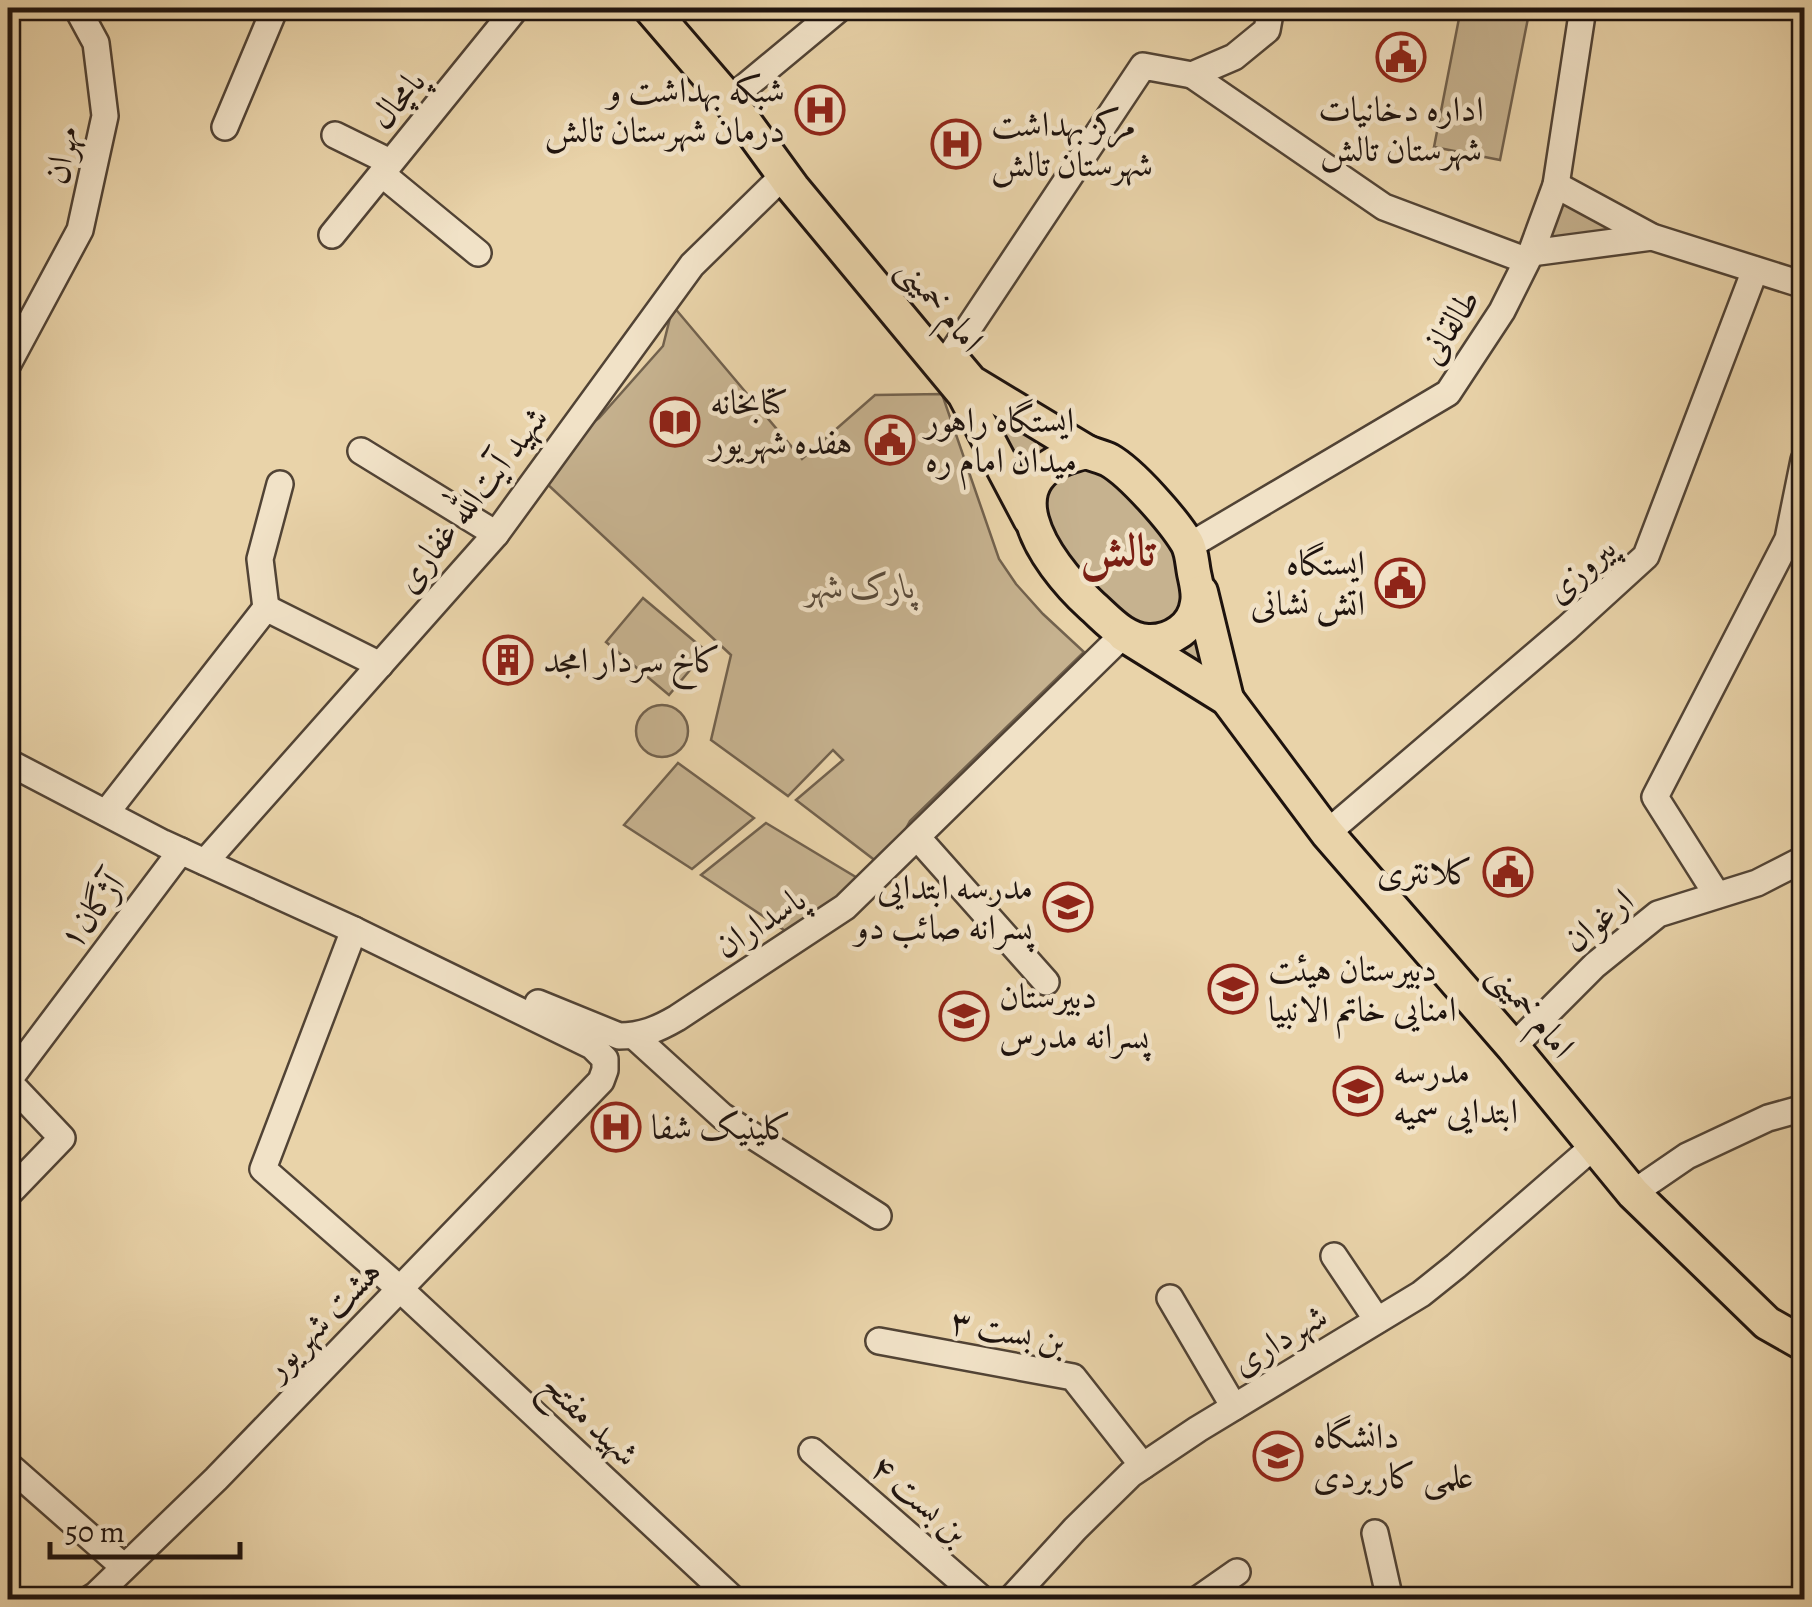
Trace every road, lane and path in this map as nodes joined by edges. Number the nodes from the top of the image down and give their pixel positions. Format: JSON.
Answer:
{"nodes":[{"id":1,"x":77,"y":8,"type":"edge"},
{"id":2,"x":275,"y":8,"type":"edge"},
{"id":3,"x":516,"y":8,"type":"edge"},
{"id":4,"x":650,"y":8,"type":"edge"},
{"id":5,"x":840,"y":8,"type":"edge"},
{"id":6,"x":1271,"y":8,"type":"edge"},
{"id":7,"x":1582,"y":14,"type":"edge"},
{"id":8,"x":1192,"y":76,"type":"junction"},
{"id":9,"x":728,"y":100,"type":"junction"},
{"id":10,"x":225,"y":126,"type":"dead end"},
{"id":11,"x":335,"y":134,"type":"dead end"},
{"id":12,"x":777,"y":165,"type":"junction"},
{"id":13,"x":386,"y":168,"type":"junction"},
{"id":14,"x":1556,"y":185,"type":"junction"},
{"id":15,"x":332,"y":235,"type":"dead end"},
{"id":16,"x":1652,"y":238,"type":"junction"},
{"id":17,"x":478,"y":253,"type":"dead end"},
{"id":18,"x":1528,"y":256,"type":"junction"},
{"id":19,"x":1756,"y":270,"type":"junction"},
{"id":20,"x":1804,"y":285,"type":"edge"},
{"id":21,"x":950,"y":356,"type":"junction"},
{"id":22,"x":8,"y":364,"type":"edge"},
{"id":23,"x":361,"y":451,"type":"dead end"},
{"id":24,"x":1087,"y":452,"type":"junction"},
{"id":25,"x":1804,"y":460,"type":"edge"},
{"id":26,"x":280,"y":484,"type":"dead end"},
{"id":27,"x":1030,"y":518,"type":"junction"},
{"id":28,"x":496,"y":534,"type":"junction"},
{"id":29,"x":1189,"y":546,"type":"junction"},
{"id":30,"x":266,"y":608,"type":"junction"},
{"id":31,"x":1124,"y":635,"type":"junction"},
{"id":32,"x":380,"y":665,"type":"junction"},
{"id":33,"x":1227,"y":700,"type":"junction"},
{"id":34,"x":8,"y":762,"type":"edge"},
{"id":35,"x":106,"y":814,"type":"junction"},
{"id":36,"x":1327,"y":833,"type":"junction"},
{"id":37,"x":918,"y":837,"type":"junction"},
{"id":38,"x":181,"y":851,"type":"junction"},
{"id":39,"x":1804,"y":859,"type":"edge"},
{"id":40,"x":206,"y":862,"type":"junction"},
{"id":41,"x":1717,"y":896,"type":"junction"},
{"id":42,"x":354,"y":930,"type":"junction"},
{"id":43,"x":1046,"y":982,"type":"dead end"},
{"id":44,"x":634,"y":1036,"type":"junction"},
{"id":45,"x":1512,"y":1047,"type":"junction"},
{"id":46,"x":1804,"y":1108,"type":"edge"},
{"id":47,"x":1594,"y":1146,"type":"junction"},
{"id":48,"x":8,"y":1194,"type":"edge"},
{"id":49,"x":1633,"y":1194,"type":"junction"},
{"id":50,"x":878,"y":1216,"type":"dead end"},
{"id":51,"x":1334,"y":1256,"type":"dead end"},
{"id":52,"x":400,"y":1289,"type":"junction"},
{"id":53,"x":1170,"y":1298,"type":"dead end"},
{"id":54,"x":1376,"y":1320,"type":"junction"},
{"id":55,"x":879,"y":1342,"type":"dead end"},
{"id":56,"x":1804,"y":1344,"type":"edge"},
{"id":57,"x":1234,"y":1407,"type":"junction"},
{"id":58,"x":812,"y":1451,"type":"dead end"},
{"id":59,"x":8,"y":1465,"type":"edge"},
{"id":60,"x":1143,"y":1466,"type":"junction"},
{"id":61,"x":1376,"y":1533,"type":"dead end"},
{"id":62,"x":124,"y":1567,"type":"junction"},
{"id":63,"x":1236,"y":1572,"type":"dead end"},
{"id":64,"x":88,"y":1600,"type":"edge"},
{"id":65,"x":734,"y":1600,"type":"edge"},
{"id":66,"x":983,"y":1600,"type":"edge"},
{"id":67,"x":1010,"y":1600,"type":"edge"},
{"id":68,"x":1196,"y":1600,"type":"edge"},
{"id":69,"x":1390,"y":1600,"type":"edge"}],
"edges":[{"from":1,"to":22,"type":"street","name":"مهران"},
{"from":2,"to":10,"type":"street"},
{"from":3,"to":13,"type":"street","name":"پامچال"},
{"from":4,"to":9,"type":"main road","name":"امام خمینی"},
{"from":5,"to":9,"type":"street"},
{"from":6,"to":8,"type":"street"},
{"from":7,"to":14,"type":"street","name":"طالقانی"},
{"from":7,"to":18,"type":"street"},
{"from":8,"to":18,"type":"street"},
{"from":8,"to":21,"type":"street"},
{"from":9,"to":12,"type":"main road","name":"امام خمینی"},
{"from":11,"to":13,"type":"street"},
{"from":12,"to":21,"type":"main road","name":"امام خمینی"},
{"from":12,"to":27,"type":"main road","name":"امام خمینی"},
{"from":12,"to":28,"type":"street","name":"شهید آیت‌الله غفاری"},
{"from":13,"to":15,"type":"street","name":"پامچال"},
{"from":13,"to":17,"type":"street"},
{"from":14,"to":16,"type":"street"},
{"from":14,"to":18,"type":"street","name":"طالقانی"},
{"from":16,"to":18,"type":"street"},
{"from":16,"to":19,"type":"street"},
{"from":18,"to":29,"type":"street","name":"طالقانی"},
{"from":19,"to":20,"type":"street"},
{"from":19,"to":36,"type":"street","name":"پیروزی"},
{"from":21,"to":24,"type":"main road","name":"امام خمینی"},
{"from":23,"to":28,"type":"street"},
{"from":24,"to":27,"type":"main road"},
{"from":24,"to":29,"type":"main road"},
{"from":25,"to":41,"type":"street"},
{"from":26,"to":30,"type":"street"},
{"from":27,"to":31,"type":"main road"},
{"from":28,"to":32,"type":"street","name":"شهید آیت‌الله غفاری"},
{"from":29,"to":31,"type":"main road"},
{"from":29,"to":33,"type":"main road","name":"امام خمینی"},
{"from":30,"to":32,"type":"street"},
{"from":30,"to":35,"type":"street"},
{"from":31,"to":33,"type":"main road","name":"امام خمینی"},
{"from":31,"to":37,"type":"street","name":"پاسداران"},
{"from":32,"to":40,"type":"street","name":"شهید آیت‌الله غفاری"},
{"from":33,"to":36,"type":"main road","name":"امام خمینی"},
{"from":34,"to":35,"type":"street"},
{"from":35,"to":38,"type":"street"},
{"from":36,"to":45,"type":"main road","name":"امام خمینی"},
{"from":37,"to":43,"type":"street"},
{"from":37,"to":44,"type":"street","name":"پاسداران"},
{"from":38,"to":40,"type":"street"},
{"from":38,"to":48,"type":"street","name":"۱آژگان"},
{"from":39,"to":41,"type":"street","name":"ارغوان"},
{"from":40,"to":42,"type":"street"},
{"from":41,"to":45,"type":"street","name":"ارغوان"},
{"from":42,"to":44,"type":"street"},
{"from":42,"to":52,"type":"street","name":"شهید مفتح"},
{"from":42,"to":52,"type":"street","name":"هشت شهریور"},
{"from":44,"to":50,"type":"street"},
{"from":45,"to":47,"type":"main road","name":"امام خمینی"},
{"from":46,"to":49,"type":"street"},
{"from":47,"to":49,"type":"main road","name":"امام خمینی"},
{"from":47,"to":54,"type":"street","name":"شهرداری"},
{"from":49,"to":56,"type":"main road","name":"امام خمینی"},
{"from":51,"to":54,"type":"street"},
{"from":52,"to":62,"type":"street","name":"هشت شهریور"},
{"from":52,"to":65,"type":"street","name":"شهید مفتح"},
{"from":53,"to":57,"type":"street"},
{"from":54,"to":57,"type":"street","name":"شهرداری"},
{"from":55,"to":60,"type":"street","name":"بن بست ۳"},
{"from":57,"to":60,"type":"street","name":"شهرداری"},
{"from":58,"to":66,"type":"street","name":"بن بست ۴"},
{"from":59,"to":62,"type":"street"},
{"from":60,"to":67,"type":"street","name":"شهرداری"},
{"from":61,"to":69,"type":"street"},
{"from":62,"to":64,"type":"street","name":"هشت شهریور"},
{"from":63,"to":68,"type":"street"}]}
